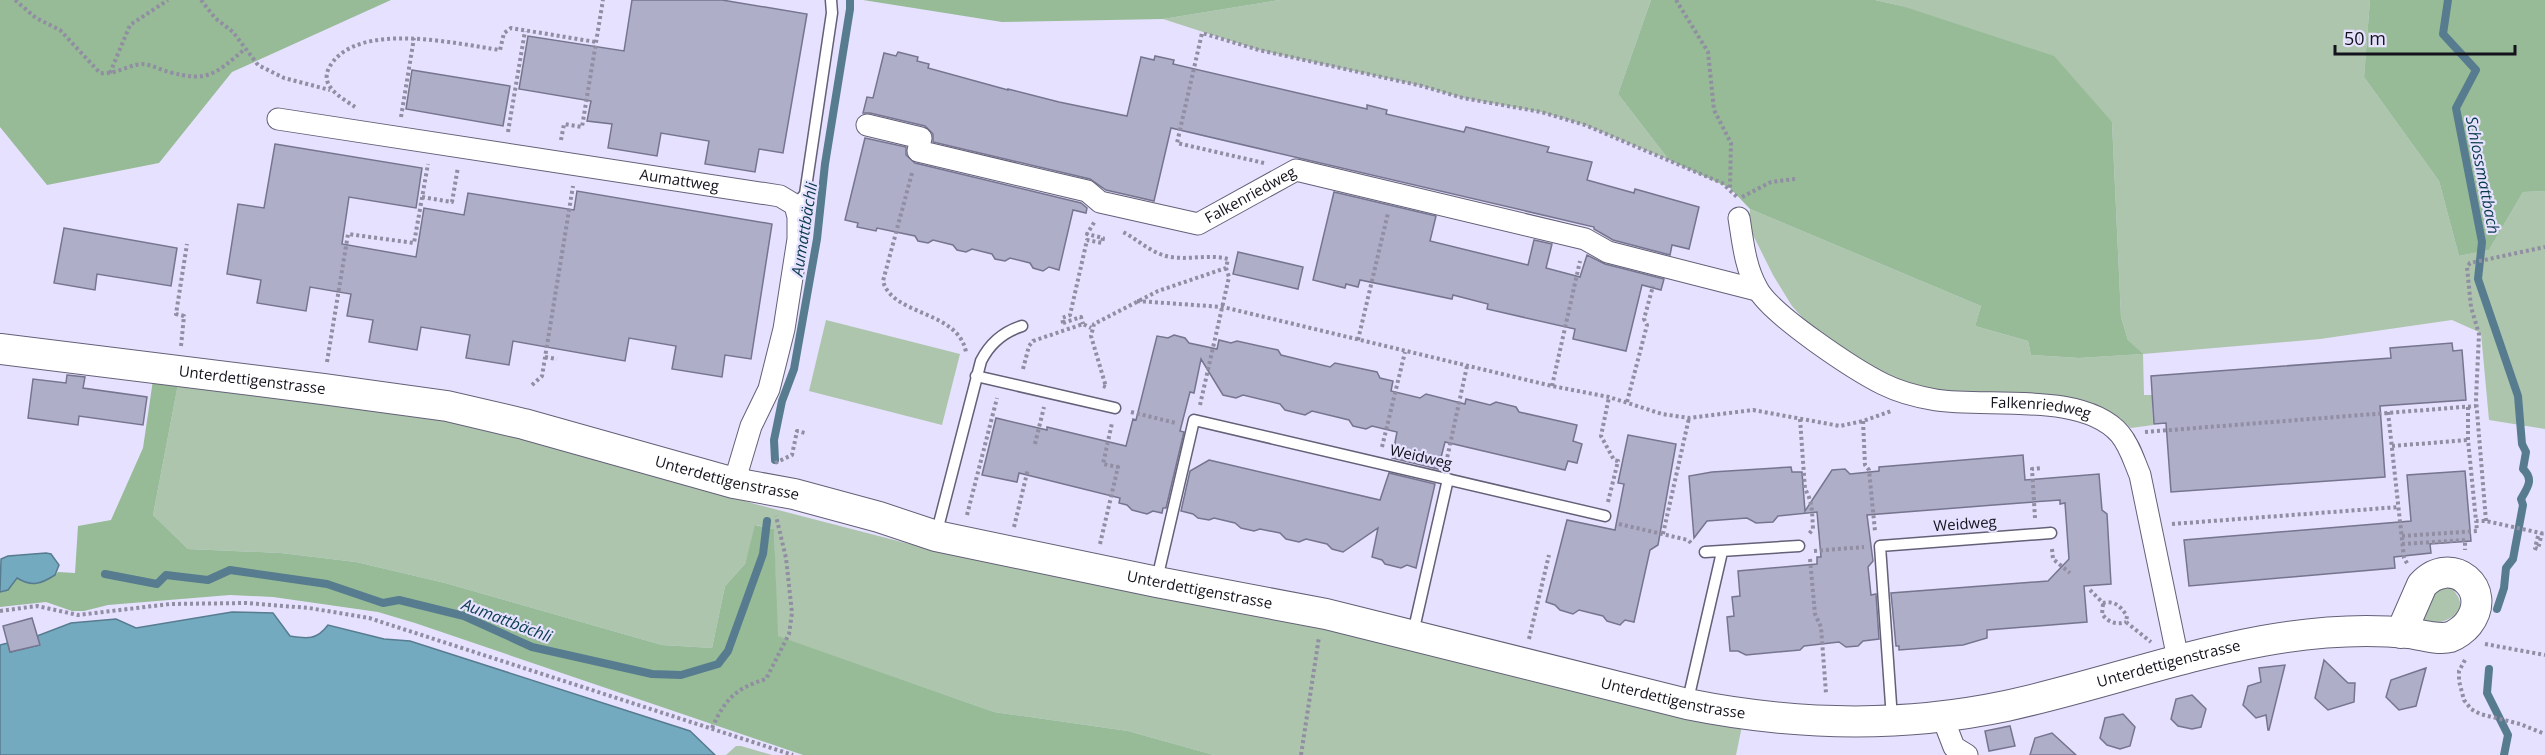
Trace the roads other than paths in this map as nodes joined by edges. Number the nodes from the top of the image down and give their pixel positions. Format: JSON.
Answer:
{"nodes":[{"id":1,"x":831,"y":0,"type":"edge"},
{"id":2,"x":278,"y":119,"type":"dead end"},
{"id":3,"x":867,"y":125,"type":"dead end"},
{"id":4,"x":795,"y":204,"type":"junction"},
{"id":5,"x":1739,"y":218,"type":"dead end"},
{"id":6,"x":1757,"y":290,"type":"junction"},
{"id":7,"x":1022,"y":326,"type":"dead end"},
{"id":8,"x":0,"y":349,"type":"edge"},
{"id":9,"x":976,"y":376,"type":"junction"},
{"id":10,"x":1115,"y":408,"type":"road end"},
{"id":11,"x":1446,"y":479,"type":"junction"},
{"id":12,"x":734,"y":483,"type":"junction"},
{"id":13,"x":1605,"y":516,"type":"road end"},
{"id":14,"x":938,"y":527,"type":"junction"},
{"id":15,"x":2051,"y":533,"type":"road end"},
{"id":16,"x":1799,"y":546,"type":"dead end"},
{"id":17,"x":1705,"y":552,"type":"road end"},
{"id":18,"x":1722,"y":552,"type":"junction"},
{"id":19,"x":1156,"y":582,"type":"junction"},
{"id":20,"x":1413,"y":633,"type":"junction"},
{"id":21,"x":2401,"y":633,"type":"dead end"},
{"id":22,"x":2178,"y":659,"type":"junction"},
{"id":23,"x":1687,"y":704,"type":"junction"},
{"id":24,"x":1942,"y":716,"type":"junction"},
{"id":25,"x":1892,"y":720,"type":"junction"},
{"id":26,"x":1967,"y":755,"type":"edge"}],
"edges":[{"from":1,"to":4,"type":"lane"},
{"from":2,"to":4,"type":"street","name":"Aumattweg"},
{"from":3,"to":6,"type":"street","name":"Falkenriedweg"},
{"from":4,"to":12,"type":"street"},
{"from":5,"to":6,"type":"street","name":"Falkenriedweg"},
{"from":6,"to":22,"type":"street","name":"Falkenriedweg"},
{"from":7,"to":9,"type":"lane"},
{"from":8,"to":12,"type":"street","name":"Unterdettigenstrasse"},
{"from":9,"to":10,"type":"lane"},
{"from":9,"to":14,"type":"lane"},
{"from":11,"to":13,"type":"lane","name":"Weidweg"},
{"from":11,"to":19,"type":"lane","name":"Weidweg"},
{"from":11,"to":20,"type":"lane"},
{"from":12,"to":14,"type":"street","name":"Unterdettigenstrasse"},
{"from":14,"to":19,"type":"street","name":"Unterdettigenstrasse"},
{"from":15,"to":25,"type":"lane","name":"Weidweg"},
{"from":16,"to":18,"type":"lane"},
{"from":17,"to":18,"type":"lane"},
{"from":18,"to":23,"type":"lane"},
{"from":19,"to":20,"type":"street","name":"Unterdettigenstrasse"},
{"from":20,"to":23,"type":"street","name":"Unterdettigenstrasse"},
{"from":21,"to":22,"type":"street","name":"Unterdettigenstrasse"},
{"from":22,"to":24,"type":"street","name":"Unterdettigenstrasse"},
{"from":23,"to":25,"type":"street","name":"Unterdettigenstrasse"},
{"from":24,"to":25,"type":"street","name":"Unterdettigenstrasse"},
{"from":24,"to":26,"type":"street"}]}
